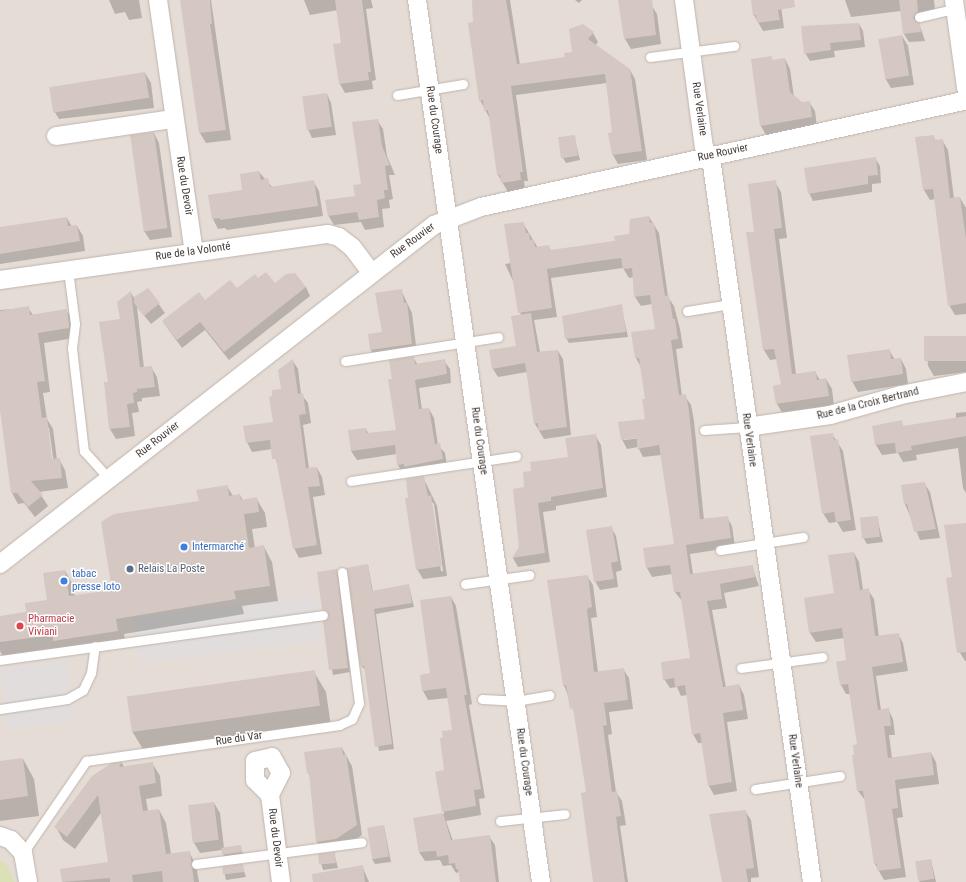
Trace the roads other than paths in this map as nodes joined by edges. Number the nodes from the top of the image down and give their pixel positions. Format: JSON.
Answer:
{"nodes":[{"id":1,"x":158,"y":0,"type":"edge"},
{"id":2,"x":417,"y":0,"type":"edge"},
{"id":3,"x":684,"y":0,"type":"edge"},
{"id":4,"x":954,"y":4,"type":"edge"},
{"id":5,"x":919,"y":17,"type":"dead end"},
{"id":6,"x":734,"y":46,"type":"dead end"},
{"id":7,"x":691,"y":52,"type":"junction"},
{"id":8,"x":650,"y":57,"type":"dead end"},
{"id":9,"x":462,"y":84,"type":"dead end"},
{"id":10,"x":966,"y":88,"type":"edge"},
{"id":11,"x":430,"y":90,"type":"junction"},
{"id":12,"x":397,"y":95,"type":"dead end"},
{"id":13,"x":966,"y":100,"type":"edge"},
{"id":14,"x":173,"y":119,"type":"junction"},
{"id":15,"x":56,"y":136,"type":"dead end"},
{"id":16,"x":708,"y":156,"type":"junction"},
{"id":17,"x":448,"y":218,"type":"junction"},
{"id":18,"x":194,"y":252,"type":"junction"},
{"id":19,"x":68,"y":270,"type":"junction"},
{"id":20,"x":371,"y":272,"type":"junction"},
{"id":21,"x":0,"y":280,"type":"edge"},
{"id":22,"x":730,"y":304,"type":"junction"},
{"id":23,"x":687,"y":311,"type":"dead end"},
{"id":24,"x":498,"y":337,"type":"dead end"},
{"id":25,"x":466,"y":342,"type":"junction"},
{"id":26,"x":345,"y":361,"type":"dead end"},
{"id":27,"x":966,"y":382,"type":"edge"},
{"id":28,"x":747,"y":427,"type":"junction"},
{"id":29,"x":704,"y":430,"type":"dead end"},
{"id":30,"x":516,"y":456,"type":"dead end"},
{"id":31,"x":482,"y":462,"type":"junction"},
{"id":32,"x":109,"y":479,"type":"junction"},
{"id":33,"x":351,"y":481,"type":"dead end"},
{"id":34,"x":803,"y":537,"type":"dead end"},
{"id":35,"x":763,"y":543,"type":"junction"},
{"id":36,"x":720,"y":550,"type":"dead end"},
{"id":37,"x":0,"y":564,"type":"edge"},
{"id":38,"x":342,"y":572,"type":"dead end"},
{"id":39,"x":529,"y":576,"type":"dead end"},
{"id":40,"x":499,"y":580,"type":"junction"},
{"id":41,"x":465,"y":584,"type":"dead end"},
{"id":42,"x":323,"y":615,"type":"dead end"},
{"id":43,"x":95,"y":646,"type":"junction"},
{"id":44,"x":822,"y":658,"type":"dead end"},
{"id":45,"x":0,"y":660,"type":"edge"},
{"id":46,"x":781,"y":665,"type":"junction"},
{"id":47,"x":741,"y":668,"type":"dead end"},
{"id":48,"x":549,"y":695,"type":"dead end"},
{"id":49,"x":482,"y":699,"type":"dead end"},
{"id":50,"x":516,"y":701,"type":"junction"},
{"id":51,"x":0,"y":709,"type":"edge"},
{"id":52,"x":840,"y":776,"type":"dead end"},
{"id":53,"x":798,"y":783,"type":"junction"},
{"id":54,"x":755,"y":790,"type":"dead end"},
{"id":55,"x":270,"y":795,"type":"dead end"},
{"id":56,"x":565,"y":814,"type":"dead end"},
{"id":57,"x":532,"y":818,"type":"junction"},
{"id":58,"x":500,"y":822,"type":"dead end"},
{"id":59,"x":0,"y":836,"type":"edge"},
{"id":60,"x":362,"y":842,"type":"dead end"},
{"id":61,"x":23,"y":853,"type":"junction"},
{"id":62,"x":277,"y":853,"type":"junction"},
{"id":63,"x":196,"y":864,"type":"dead end"},
{"id":64,"x":28,"y":882,"type":"edge"},
{"id":65,"x":281,"y":882,"type":"edge"},
{"id":66,"x":541,"y":882,"type":"edge"},
{"id":67,"x":812,"y":882,"type":"edge"}],
"edges":[{"from":1,"to":14,"type":"street","name":"Rue du Devoir"},
{"from":2,"to":11,"type":"street","name":"Rue du Courage"},
{"from":3,"to":7,"type":"street","name":"Rue Verlaine"},
{"from":4,"to":5,"type":"lane"},
{"from":4,"to":10,"type":"street"},
{"from":6,"to":7,"type":"lane"},
{"from":7,"to":8,"type":"lane"},
{"from":7,"to":16,"type":"street","name":"Rue Verlaine"},
{"from":9,"to":11,"type":"lane"},
{"from":11,"to":12,"type":"lane"},
{"from":11,"to":17,"type":"street","name":"Rue du Courage"},
{"from":13,"to":16,"type":"street","name":"Rue Rouvier"},
{"from":14,"to":15,"type":"street"},
{"from":14,"to":18,"type":"street","name":"Rue du Devoir"},
{"from":16,"to":17,"type":"street","name":"Rue Rouvier"},
{"from":16,"to":22,"type":"street","name":"Rue Verlaine"},
{"from":17,"to":20,"type":"street","name":"Rue Rouvier"},
{"from":17,"to":25,"type":"street","name":"Rue du Courage"},
{"from":18,"to":19,"type":"street","name":"Rue de la Volonté"},
{"from":18,"to":20,"type":"street","name":"Rue de la Volonté"},
{"from":19,"to":21,"type":"street","name":"Rue de la Volonté"},
{"from":19,"to":32,"type":"lane"},
{"from":20,"to":32,"type":"street","name":"Rue Rouvier"},
{"from":22,"to":23,"type":"lane"},
{"from":22,"to":28,"type":"street","name":"Rue Verlaine"},
{"from":24,"to":25,"type":"lane"},
{"from":25,"to":26,"type":"lane"},
{"from":25,"to":31,"type":"street","name":"Rue du Courage"},
{"from":27,"to":28,"type":"street","name":"Rue de la Croix Bertrand"},
{"from":28,"to":29,"type":"lane"},
{"from":28,"to":35,"type":"street","name":"Rue Verlaine"},
{"from":30,"to":31,"type":"lane"},
{"from":31,"to":33,"type":"lane"},
{"from":31,"to":40,"type":"street","name":"Rue du Courage"},
{"from":32,"to":37,"type":"street","name":"Rue Rouvier"},
{"from":34,"to":35,"type":"lane"},
{"from":35,"to":36,"type":"lane"},
{"from":35,"to":46,"type":"street","name":"Rue Verlaine"},
{"from":38,"to":61,"type":"lane","name":"Rue du Var"},
{"from":39,"to":40,"type":"lane"},
{"from":40,"to":41,"type":"lane"},
{"from":40,"to":50,"type":"street","name":"Rue du Courage"},
{"from":42,"to":43,"type":"lane"},
{"from":43,"to":45,"type":"lane"},
{"from":43,"to":51,"type":"lane"},
{"from":44,"to":46,"type":"lane"},
{"from":46,"to":47,"type":"lane"},
{"from":46,"to":53,"type":"street","name":"Rue Verlaine"},
{"from":48,"to":50,"type":"lane"},
{"from":49,"to":50,"type":"lane"},
{"from":50,"to":57,"type":"street","name":"Rue du Courage"},
{"from":52,"to":53,"type":"lane"},
{"from":53,"to":54,"type":"lane"},
{"from":53,"to":67,"type":"street","name":"Rue Verlaine"},
{"from":55,"to":62,"type":"street","name":"Rue du Devoir"},
{"from":56,"to":57,"type":"lane"},
{"from":57,"to":58,"type":"lane"},
{"from":57,"to":66,"type":"street","name":"Rue du Courage"},
{"from":59,"to":61,"type":"street"},
{"from":60,"to":62,"type":"lane"},
{"from":61,"to":64,"type":"street"},
{"from":62,"to":63,"type":"lane"},
{"from":62,"to":65,"type":"street","name":"Rue du Devoir"}]}
